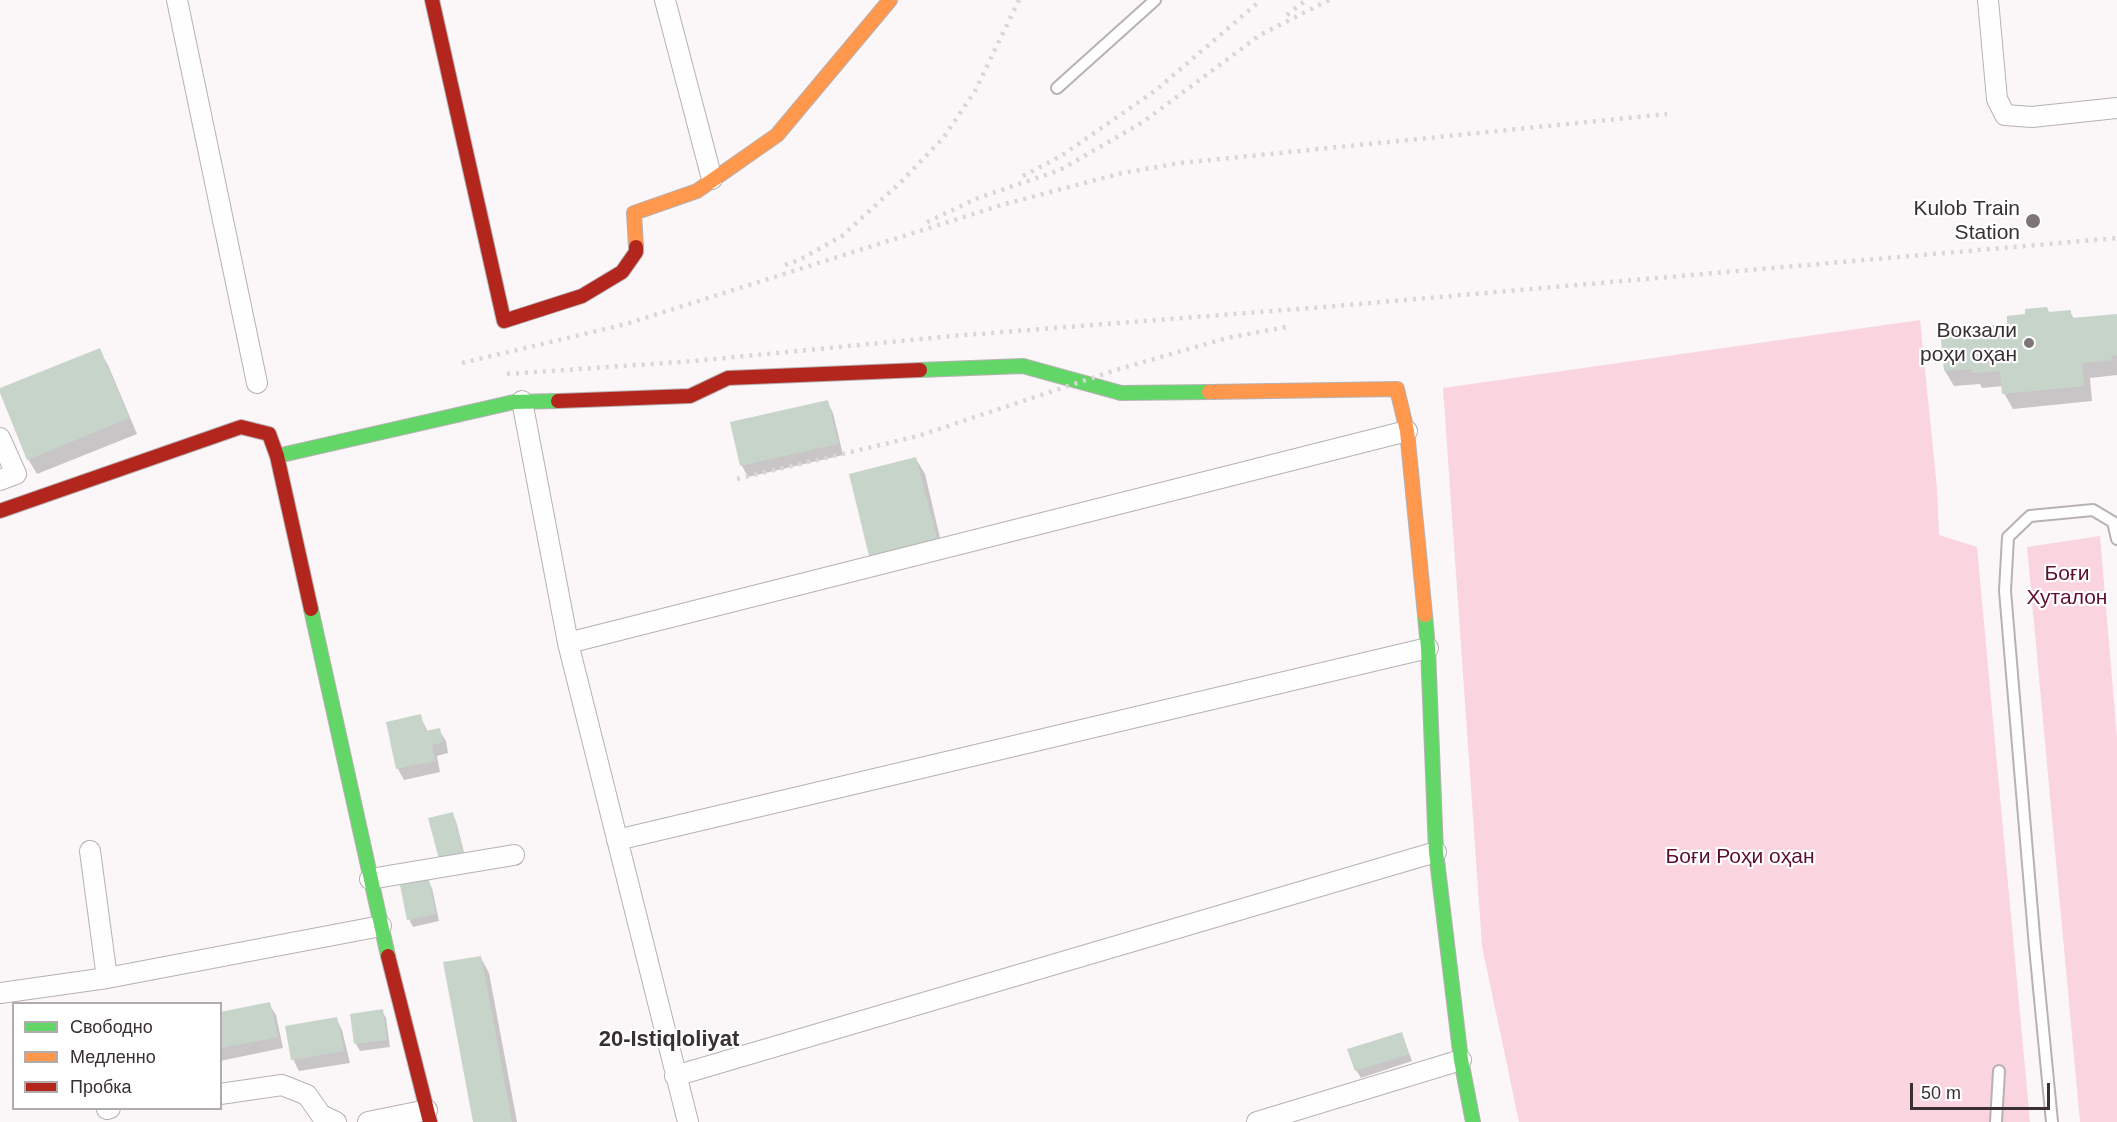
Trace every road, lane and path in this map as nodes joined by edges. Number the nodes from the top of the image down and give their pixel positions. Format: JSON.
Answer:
{"nodes":[{"id":1,"x":177,"y":0,"type":"edge"},
{"id":2,"x":432,"y":0,"type":"edge"},
{"id":3,"x":665,"y":0,"type":"edge"},
{"id":4,"x":890,"y":0,"type":"edge"},
{"id":5,"x":1155,"y":0,"type":"edge"},
{"id":6,"x":1988,"y":0,"type":"edge"},
{"id":7,"x":1057,"y":88,"type":"dead end"},
{"id":8,"x":2117,"y":108,"type":"edge"},
{"id":9,"x":712,"y":179,"type":"junction"},
{"id":10,"x":257,"y":383,"type":"dead end"},
{"id":11,"x":522,"y":401,"type":"junction"},
{"id":12,"x":1407,"y":431,"type":"junction"},
{"id":13,"x":0,"y":438,"type":"edge"},
{"id":14,"x":277,"y":456,"type":"junction"},
{"id":15,"x":0,"y":480,"type":"edge"},
{"id":16,"x":0,"y":511,"type":"edge"},
{"id":17,"x":2117,"y":539,"type":"edge"},
{"id":18,"x":568,"y":643,"type":"junction"},
{"id":19,"x":1428,"y":648,"type":"junction"},
{"id":20,"x":617,"y":840,"type":"junction"},
{"id":21,"x":90,"y":850,"type":"dead end"},
{"id":22,"x":1436,"y":852,"type":"junction"},
{"id":23,"x":514,"y":855,"type":"dead end"},
{"id":24,"x":370,"y":879,"type":"junction"},
{"id":25,"x":381,"y":926,"type":"junction"},
{"id":26,"x":107,"y":978,"type":"junction"},
{"id":27,"x":0,"y":993,"type":"edge"},
{"id":28,"x":1461,"y":1060,"type":"junction"},
{"id":29,"x":2000,"y":1071,"type":"dead end"},
{"id":30,"x":675,"y":1076,"type":"junction"},
{"id":31,"x":222,"y":1094,"type":"edge"},
{"id":32,"x":429,"y":1116,"type":"edge"},
{"id":33,"x":324,"y":1120,"type":"edge"},
{"id":34,"x":368,"y":1122,"type":"edge"},
{"id":35,"x":688,"y":1122,"type":"edge"},
{"id":36,"x":1257,"y":1122,"type":"edge"},
{"id":37,"x":1473,"y":1122,"type":"edge"},
{"id":38,"x":1996,"y":1122,"type":"edge"},
{"id":39,"x":2052,"y":1122,"type":"edge"}],
"edges":[{"from":1,"to":10,"type":"street"},
{"from":2,"to":9,"type":"street"},
{"from":3,"to":9,"type":"street"},
{"from":4,"to":9,"type":"street"},
{"from":5,"to":7,"type":"lane"},
{"from":6,"to":8,"type":"street"},
{"from":11,"to":12,"type":"street"},
{"from":11,"to":14,"type":"street"},
{"from":11,"to":18,"type":"street"},
{"from":12,"to":18,"type":"street"},
{"from":12,"to":19,"type":"street"},
{"from":13,"to":15,"type":"street"},
{"from":14,"to":16,"type":"street"},
{"from":14,"to":24,"type":"street"},
{"from":17,"to":39,"type":"lane"},
{"from":18,"to":20,"type":"street"},
{"from":19,"to":20,"type":"street"},
{"from":19,"to":22,"type":"street"},
{"from":20,"to":30,"type":"street"},
{"from":21,"to":26,"type":"street"},
{"from":22,"to":28,"type":"street"},
{"from":22,"to":30,"type":"street"},
{"from":23,"to":24,"type":"street"},
{"from":24,"to":25,"type":"street"},
{"from":25,"to":26,"type":"street"},
{"from":25,"to":32,"type":"street"},
{"from":26,"to":27,"type":"street"},
{"from":28,"to":36,"type":"street"},
{"from":28,"to":37,"type":"street"},
{"from":29,"to":38,"type":"lane"},
{"from":30,"to":35,"type":"street"},
{"from":31,"to":33,"type":"street"},
{"from":32,"to":34,"type":"street"}]}
